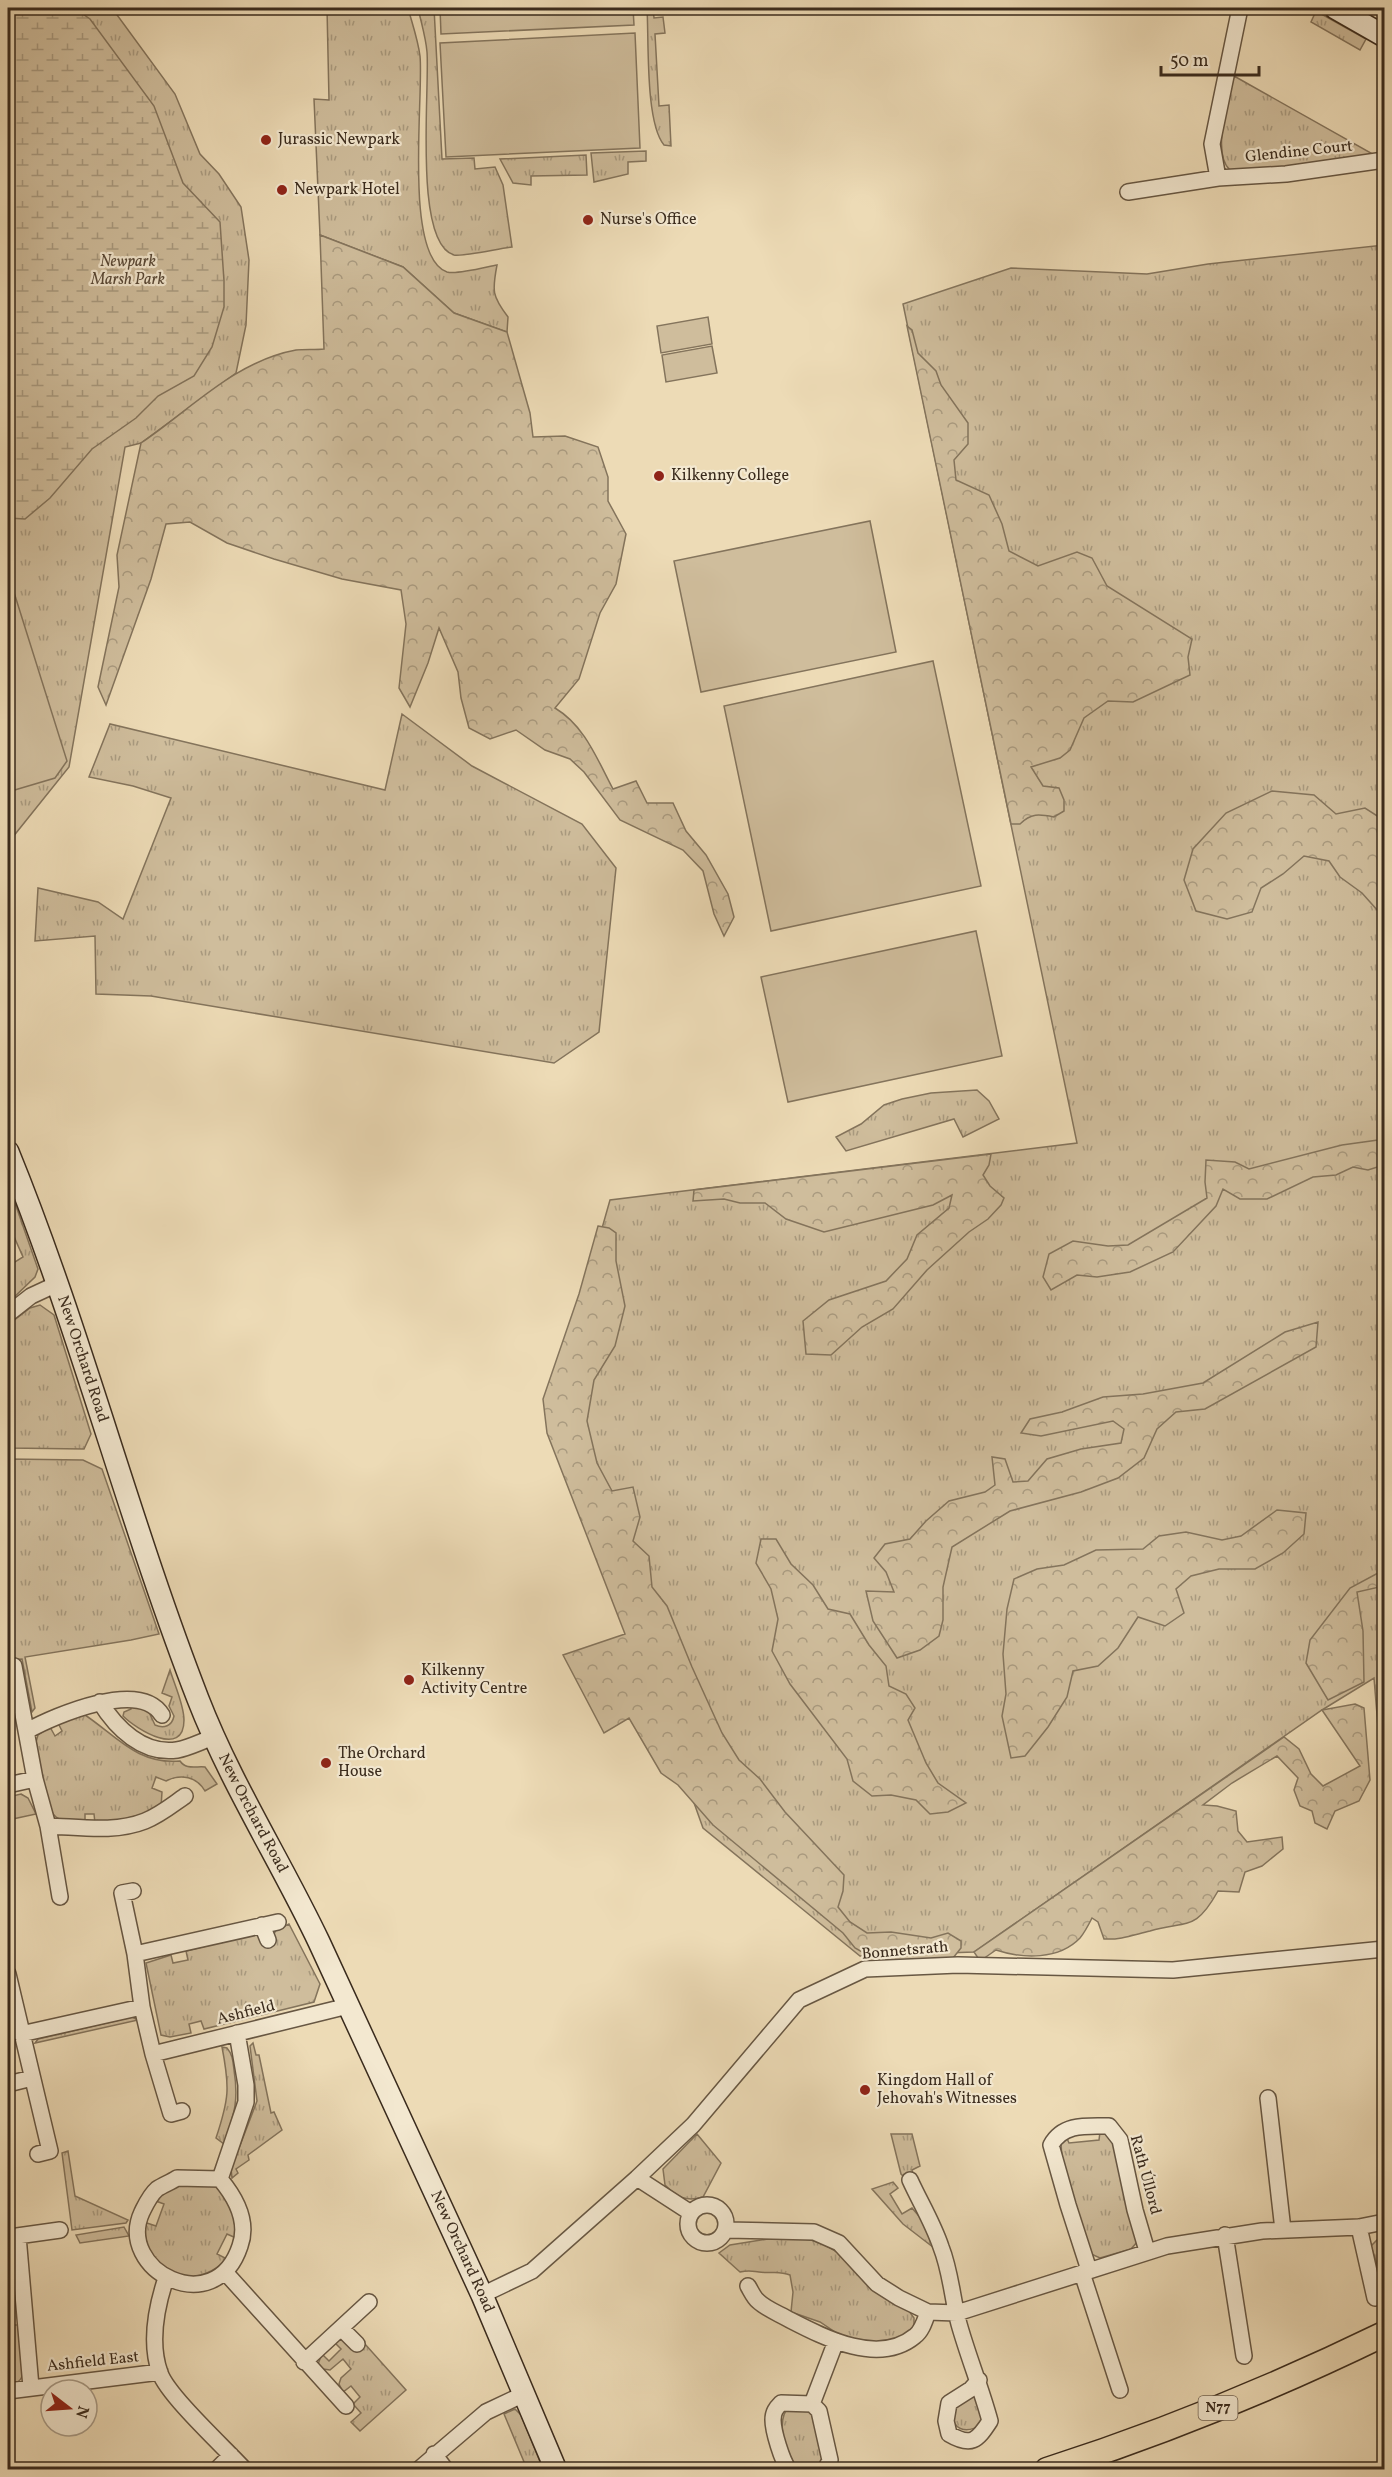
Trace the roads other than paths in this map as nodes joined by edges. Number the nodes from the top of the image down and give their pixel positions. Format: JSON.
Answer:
{"nodes":[{"id":1,"x":1240,"y":8,"type":"edge"},
{"id":2,"x":1335,"y":8,"type":"edge"},
{"id":3,"x":1384,"y":36,"type":"edge"},
{"id":4,"x":1384,"y":160,"type":"edge"},
{"id":5,"x":1218,"y":178,"type":"junction"},
{"id":6,"x":1128,"y":192,"type":"dead end"},
{"id":7,"x":8,"y":1152,"type":"edge"},
{"id":8,"x":59,"y":1283,"type":"junction"},
{"id":9,"x":8,"y":1314,"type":"edge"},
{"id":10,"x":14,"y":1666,"type":"dead end"},
{"id":11,"x":100,"y":1702,"type":"junction"},
{"id":12,"x":162,"y":1716,"type":"dead end"},
{"id":13,"x":27,"y":1731,"type":"junction"},
{"id":14,"x":214,"y":1737,"type":"junction"},
{"id":15,"x":36,"y":1779,"type":"junction"},
{"id":16,"x":8,"y":1785,"type":"edge"},
{"id":17,"x":184,"y":1796,"type":"dead end"},
{"id":18,"x":48,"y":1826,"type":"junction"},
{"id":19,"x":133,"y":1891,"type":"dead end"},
{"id":20,"x":60,"y":1897,"type":"dead end"},
{"id":21,"x":278,"y":1922,"type":"dead end"},
{"id":22,"x":262,"y":1925,"type":"junction"},
{"id":23,"x":268,"y":1940,"type":"dead end"},
{"id":24,"x":1384,"y":1950,"type":"edge"},
{"id":25,"x":135,"y":1954,"type":"junction"},
{"id":26,"x":8,"y":1974,"type":"edge"},
{"id":27,"x":348,"y":2006,"type":"junction"},
{"id":28,"x":142,"y":2007,"type":"junction"},
{"id":29,"x":237,"y":2033,"type":"junction"},
{"id":30,"x":21,"y":2034,"type":"junction"},
{"id":31,"x":153,"y":2054,"type":"junction"},
{"id":32,"x":32,"y":2078,"type":"junction"},
{"id":33,"x":8,"y":2084,"type":"edge"},
{"id":34,"x":1268,"y":2098,"type":"dead end"},
{"id":35,"x":182,"y":2111,"type":"dead end"},
{"id":36,"x":38,"y":2154,"type":"dead end"},
{"id":37,"x":637,"y":2178,"type":"junction"},
{"id":38,"x":220,"y":2179,"type":"junction"},
{"id":39,"x":910,"y":2180,"type":"dead end"},
{"id":40,"x":691,"y":2214,"type":"junction"},
{"id":41,"x":1384,"y":2222,"type":"edge"},
{"id":42,"x":1359,"y":2226,"type":"junction"},
{"id":43,"x":60,"y":2230,"type":"dead end"},
{"id":44,"x":726,"y":2230,"type":"junction"},
{"id":45,"x":1284,"y":2230,"type":"junction"},
{"id":46,"x":1225,"y":2235,"type":"junction"},
{"id":47,"x":13,"y":2236,"type":"edge"},
{"id":48,"x":1147,"y":2251,"type":"junction"},
{"id":49,"x":1085,"y":2271,"type":"junction"},
{"id":50,"x":225,"y":2272,"type":"junction"},
{"id":51,"x":166,"y":2278,"type":"junction"},
{"id":52,"x":748,"y":2286,"type":"dead end"},
{"id":53,"x":482,"y":2295,"type":"junction"},
{"id":54,"x":1375,"y":2298,"type":"dead end"},
{"id":55,"x":369,"y":2302,"type":"dead end"},
{"id":56,"x":928,"y":2312,"type":"junction"},
{"id":57,"x":957,"y":2313,"type":"junction"},
{"id":58,"x":341,"y":2328,"type":"junction"},
{"id":59,"x":1384,"y":2334,"type":"edge"},
{"id":60,"x":837,"y":2341,"type":"junction"},
{"id":61,"x":357,"y":2344,"type":"dead end"},
{"id":62,"x":1244,"y":2356,"type":"dead end"},
{"id":63,"x":304,"y":2362,"type":"junction"},
{"id":64,"x":160,"y":2372,"type":"junction"},
{"id":65,"x":979,"y":2380,"type":"dead end"},
{"id":66,"x":31,"y":2387,"type":"junction"},
{"id":67,"x":1120,"y":2390,"type":"dead end"},
{"id":68,"x":8,"y":2391,"type":"edge"},
{"id":69,"x":524,"y":2394,"type":"junction"},
{"id":70,"x":812,"y":2404,"type":"junction"},
{"id":71,"x":346,"y":2406,"type":"dead end"},
{"id":72,"x":434,"y":2454,"type":"junction"},
{"id":73,"x":231,"y":2455,"type":"junction"},
{"id":74,"x":558,"y":2465,"type":"edge"},
{"id":75,"x":216,"y":2469,"type":"edge"},
{"id":76,"x":245,"y":2469,"type":"edge"},
{"id":77,"x":418,"y":2469,"type":"edge"},
{"id":78,"x":446,"y":2469,"type":"edge"},
{"id":79,"x":789,"y":2469,"type":"edge"},
{"id":80,"x":825,"y":2469,"type":"edge"},
{"id":81,"x":1047,"y":2469,"type":"edge"}],
"edges":[{"from":1,"to":5,"type":"street"},
{"from":2,"to":3,"type":"street"},
{"from":4,"to":5,"type":"street","name":"Glendine Court"},
{"from":5,"to":6,"type":"street","name":"Glendine Court"},
{"from":7,"to":8,"type":"street","name":"New Orchard Road"},
{"from":8,"to":9,"type":"street"},
{"from":8,"to":14,"type":"street","name":"New Orchard Road"},
{"from":10,"to":13,"type":"street"},
{"from":11,"to":12,"type":"street"},
{"from":11,"to":13,"type":"street"},
{"from":11,"to":14,"type":"street"},
{"from":13,"to":15,"type":"street"},
{"from":14,"to":27,"type":"street","name":"New Orchard Road"},
{"from":15,"to":16,"type":"street"},
{"from":15,"to":18,"type":"street"},
{"from":17,"to":18,"type":"street"},
{"from":18,"to":20,"type":"street"},
{"from":19,"to":25,"type":"street"},
{"from":21,"to":22,"type":"street"},
{"from":22,"to":23,"type":"street"},
{"from":22,"to":25,"type":"street"},
{"from":24,"to":37,"type":"street","name":"Bonnetsrath"},
{"from":25,"to":28,"type":"street"},
{"from":26,"to":30,"type":"street"},
{"from":27,"to":29,"type":"street","name":"Ashfield"},
{"from":27,"to":53,"type":"street","name":"New Orchard Road"},
{"from":28,"to":30,"type":"street"},
{"from":28,"to":31,"type":"street"},
{"from":29,"to":31,"type":"street","name":"Ashfield"},
{"from":29,"to":38,"type":"street"},
{"from":30,"to":32,"type":"street"},
{"from":31,"to":35,"type":"street"},
{"from":32,"to":33,"type":"street"},
{"from":32,"to":36,"type":"street"},
{"from":34,"to":45,"type":"street"},
{"from":37,"to":40,"type":"street"},
{"from":37,"to":53,"type":"street","name":"Bonnetsrath"},
{"from":38,"to":50,"type":"street"},
{"from":38,"to":51,"type":"street"},
{"from":39,"to":57,"type":"street"},
{"from":40,"to":44,"type":"street"},
{"from":40,"to":44,"type":"street"},
{"from":41,"to":42,"type":"street"},
{"from":42,"to":45,"type":"street"},
{"from":42,"to":54,"type":"street"},
{"from":43,"to":47,"type":"street","name":"Ashfield East"},
{"from":44,"to":56,"type":"street"},
{"from":45,"to":46,"type":"street"},
{"from":46,"to":48,"type":"street"},
{"from":46,"to":62,"type":"street"},
{"from":47,"to":66,"type":"street","name":"Ashfield East"},
{"from":48,"to":49,"type":"street"},
{"from":48,"to":49,"type":"street","name":"Rath Úllord"},
{"from":49,"to":57,"type":"street"},
{"from":49,"to":67,"type":"street","name":"Rath Úllord"},
{"from":50,"to":51,"type":"street"},
{"from":50,"to":63,"type":"street"},
{"from":51,"to":64,"type":"street","name":"Ashfield East"},
{"from":52,"to":60,"type":"street"},
{"from":53,"to":69,"type":"street","name":"New Orchard Road"},
{"from":55,"to":58,"type":"street"},
{"from":56,"to":57,"type":"street"},
{"from":56,"to":60,"type":"street"},
{"from":57,"to":65,"type":"street"},
{"from":58,"to":61,"type":"street"},
{"from":58,"to":63,"type":"street"},
{"from":59,"to":81,"type":"main road","number":"N77"},
{"from":60,"to":70,"type":"street"},
{"from":63,"to":71,"type":"street"},
{"from":64,"to":66,"type":"street","name":"Ashfield East"},
{"from":64,"to":73,"type":"street","name":"Ashfield East"},
{"from":66,"to":68,"type":"street","name":"Ashfield East"},
{"from":69,"to":72,"type":"street"},
{"from":69,"to":74,"type":"street","name":"New Orchard Road"},
{"from":70,"to":79,"type":"street"},
{"from":70,"to":80,"type":"street"},
{"from":72,"to":77,"type":"street"},
{"from":72,"to":78,"type":"street"},
{"from":73,"to":75,"type":"street"},
{"from":73,"to":76,"type":"street","name":"Ashfield East"}]}
